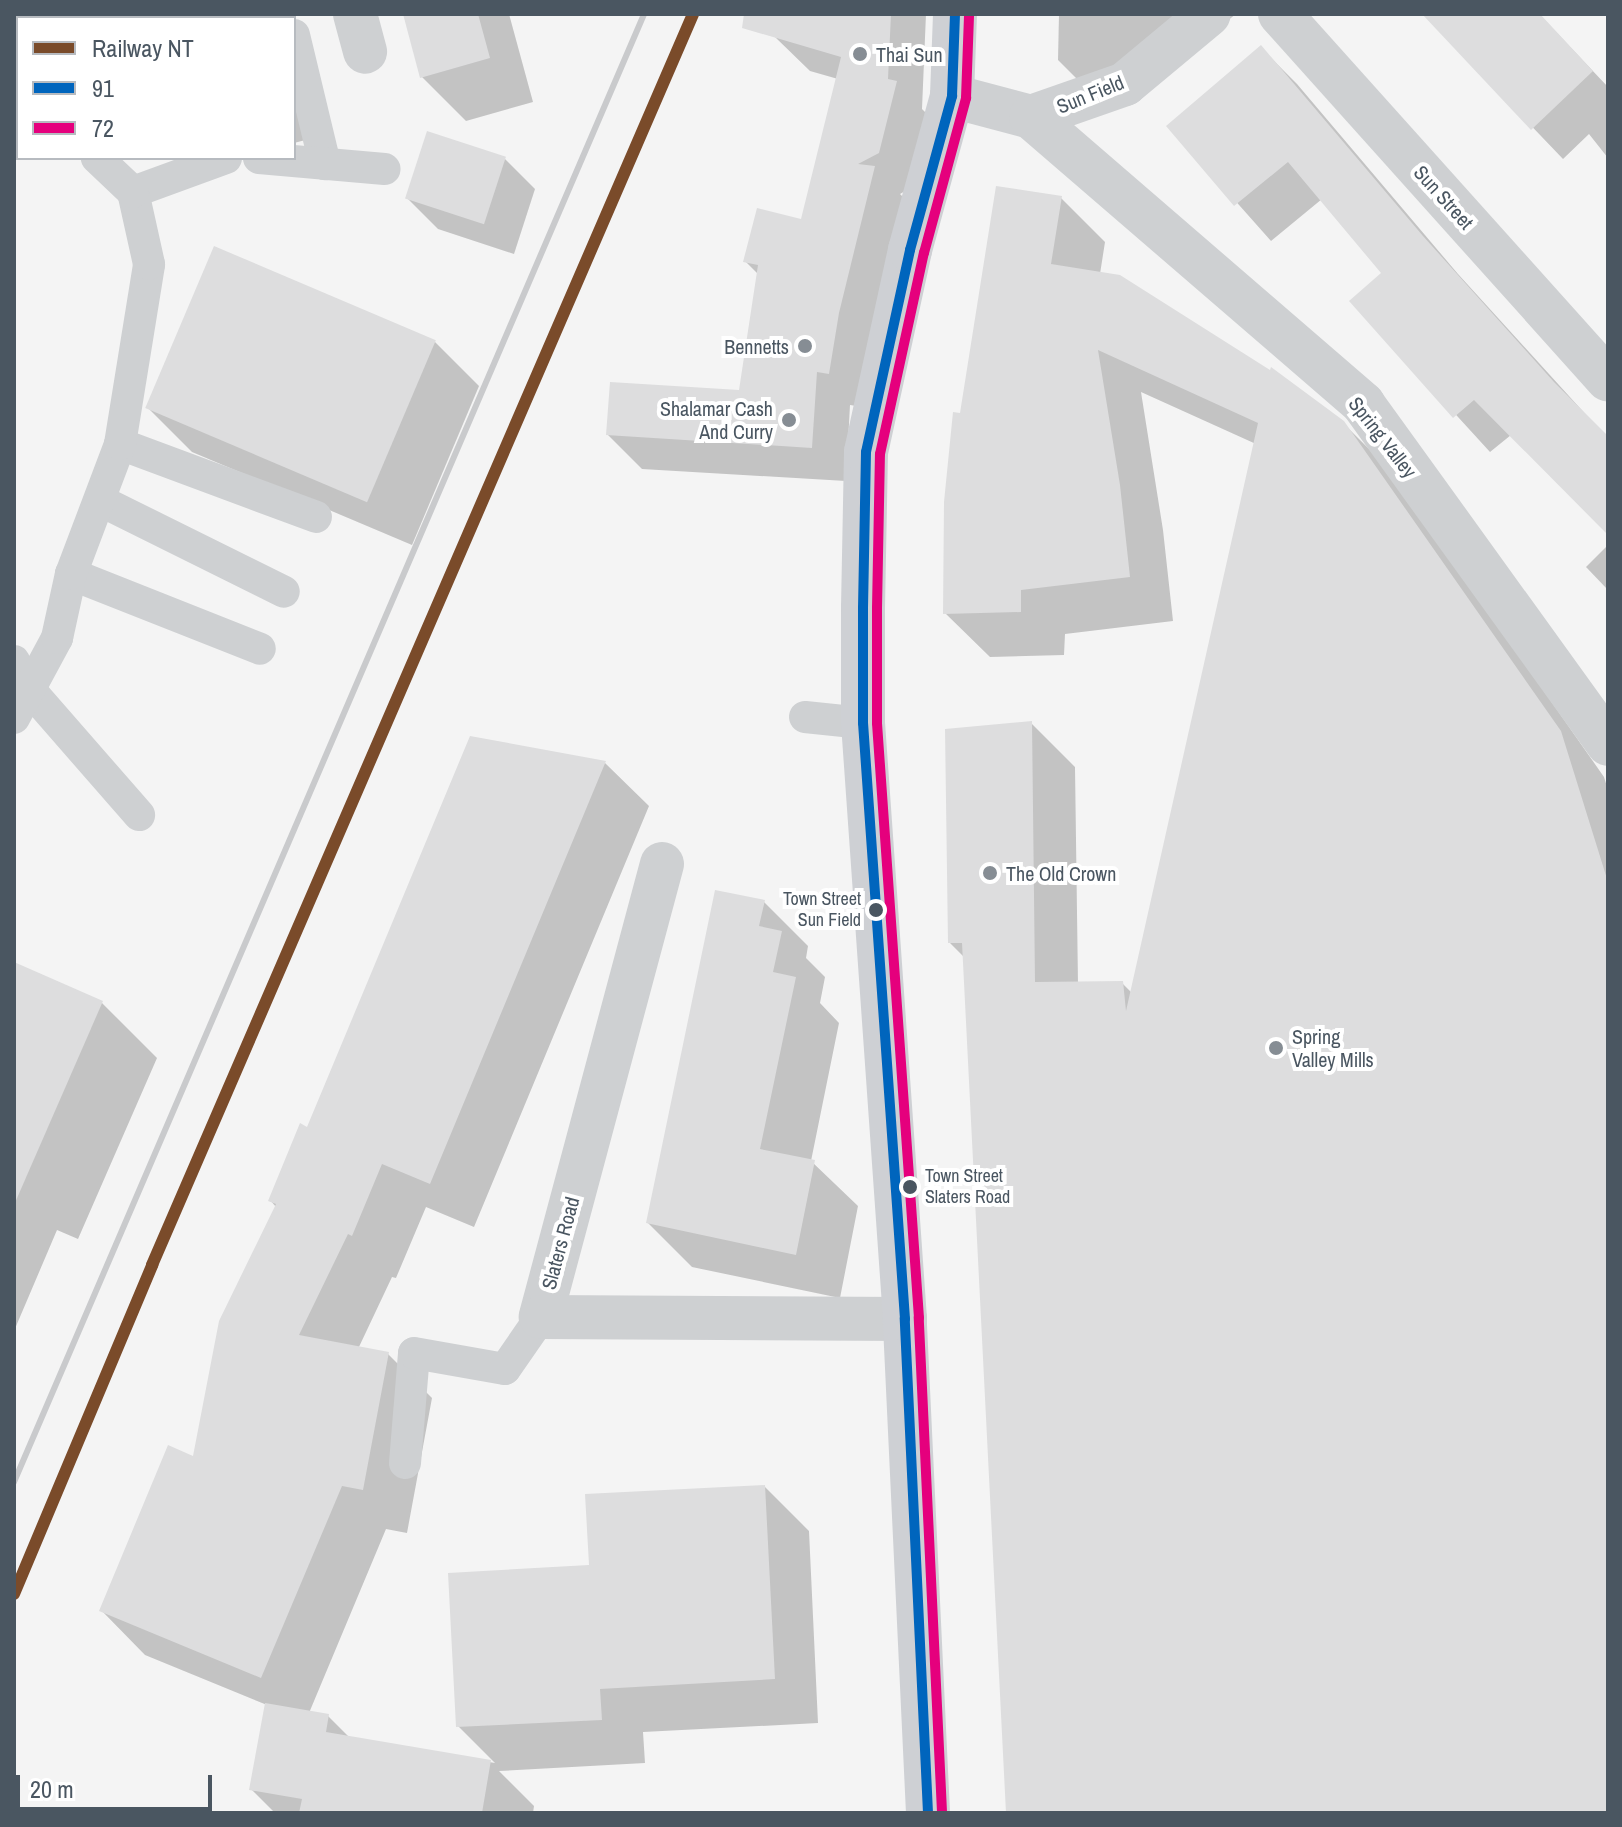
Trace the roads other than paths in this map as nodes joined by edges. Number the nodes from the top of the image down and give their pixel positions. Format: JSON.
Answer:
{"nodes":[{"id":1,"x":955,"y":14,"type":"edge"},
{"id":2,"x":1209,"y":14,"type":"edge"},
{"id":3,"x":1280,"y":14,"type":"edge"},
{"id":4,"x":296,"y":43,"type":"edge"},
{"id":5,"x":16,"y":54,"type":"edge"},
{"id":6,"x":14,"y":76,"type":"edge"},
{"id":7,"x":952,"y":96,"type":"junction"},
{"id":8,"x":1031,"y":117,"type":"junction"},
{"id":9,"x":99,"y":160,"type":"edge"},
{"id":10,"x":221,"y":160,"type":"edge"},
{"id":11,"x":281,"y":160,"type":"edge"},
{"id":12,"x":325,"y":164,"type":"junction"},
{"id":13,"x":385,"y":169,"type":"dead end"},
{"id":14,"x":133,"y":192,"type":"junction"},
{"id":15,"x":1608,"y":379,"type":"edge"},
{"id":16,"x":120,"y":444,"type":"junction"},
{"id":17,"x":101,"y":501,"type":"junction"},
{"id":18,"x":316,"y":517,"type":"dead end"},
{"id":19,"x":71,"y":574,"type":"junction"},
{"id":20,"x":284,"y":592,"type":"dead end"},
{"id":21,"x":260,"y":649,"type":"dead end"},
{"id":22,"x":14,"y":661,"type":"edge"},
{"id":23,"x":30,"y":690,"type":"junction"},
{"id":24,"x":805,"y":717,"type":"dead end"},
{"id":25,"x":14,"y":718,"type":"edge"},
{"id":26,"x":863,"y":723,"type":"junction"},
{"id":27,"x":1603,"y":724,"type":"edge"},
{"id":28,"x":139,"y":815,"type":"dead end"},
{"id":29,"x":662,"y":864,"type":"dead end"},
{"id":30,"x":541,"y":1317,"type":"junction"},
{"id":31,"x":905,"y":1319,"type":"junction"},
{"id":32,"x":405,"y":1463,"type":"dead end"},
{"id":33,"x":928,"y":1813,"type":"edge"}],
"edges":[{"from":1,"to":7,"type":"main road"},
{"from":2,"to":8,"type":"street","name":"Sun Field"},
{"from":3,"to":15,"type":"street","name":"Sun Street"},
{"from":4,"to":12,"type":"lane"},
{"from":5,"to":6,"type":"lane"},
{"from":7,"to":8,"type":"street","name":"Sun Field"},
{"from":7,"to":26,"type":"main road"},
{"from":8,"to":27,"type":"street","name":"Spring Valley"},
{"from":9,"to":14,"type":"lane"},
{"from":10,"to":14,"type":"lane"},
{"from":11,"to":12,"type":"lane"},
{"from":12,"to":13,"type":"lane"},
{"from":14,"to":16,"type":"lane"},
{"from":16,"to":17,"type":"lane"},
{"from":16,"to":18,"type":"lane"},
{"from":17,"to":19,"type":"lane"},
{"from":17,"to":20,"type":"lane"},
{"from":19,"to":21,"type":"lane"},
{"from":19,"to":23,"type":"lane"},
{"from":22,"to":23,"type":"lane"},
{"from":23,"to":25,"type":"lane"},
{"from":23,"to":28,"type":"lane"},
{"from":24,"to":26,"type":"lane"},
{"from":26,"to":31,"type":"main road"},
{"from":29,"to":30,"type":"street","name":"Slaters Road"},
{"from":30,"to":31,"type":"street","name":"Slaters Road"},
{"from":30,"to":32,"type":"lane"},
{"from":31,"to":33,"type":"main road"}]}
